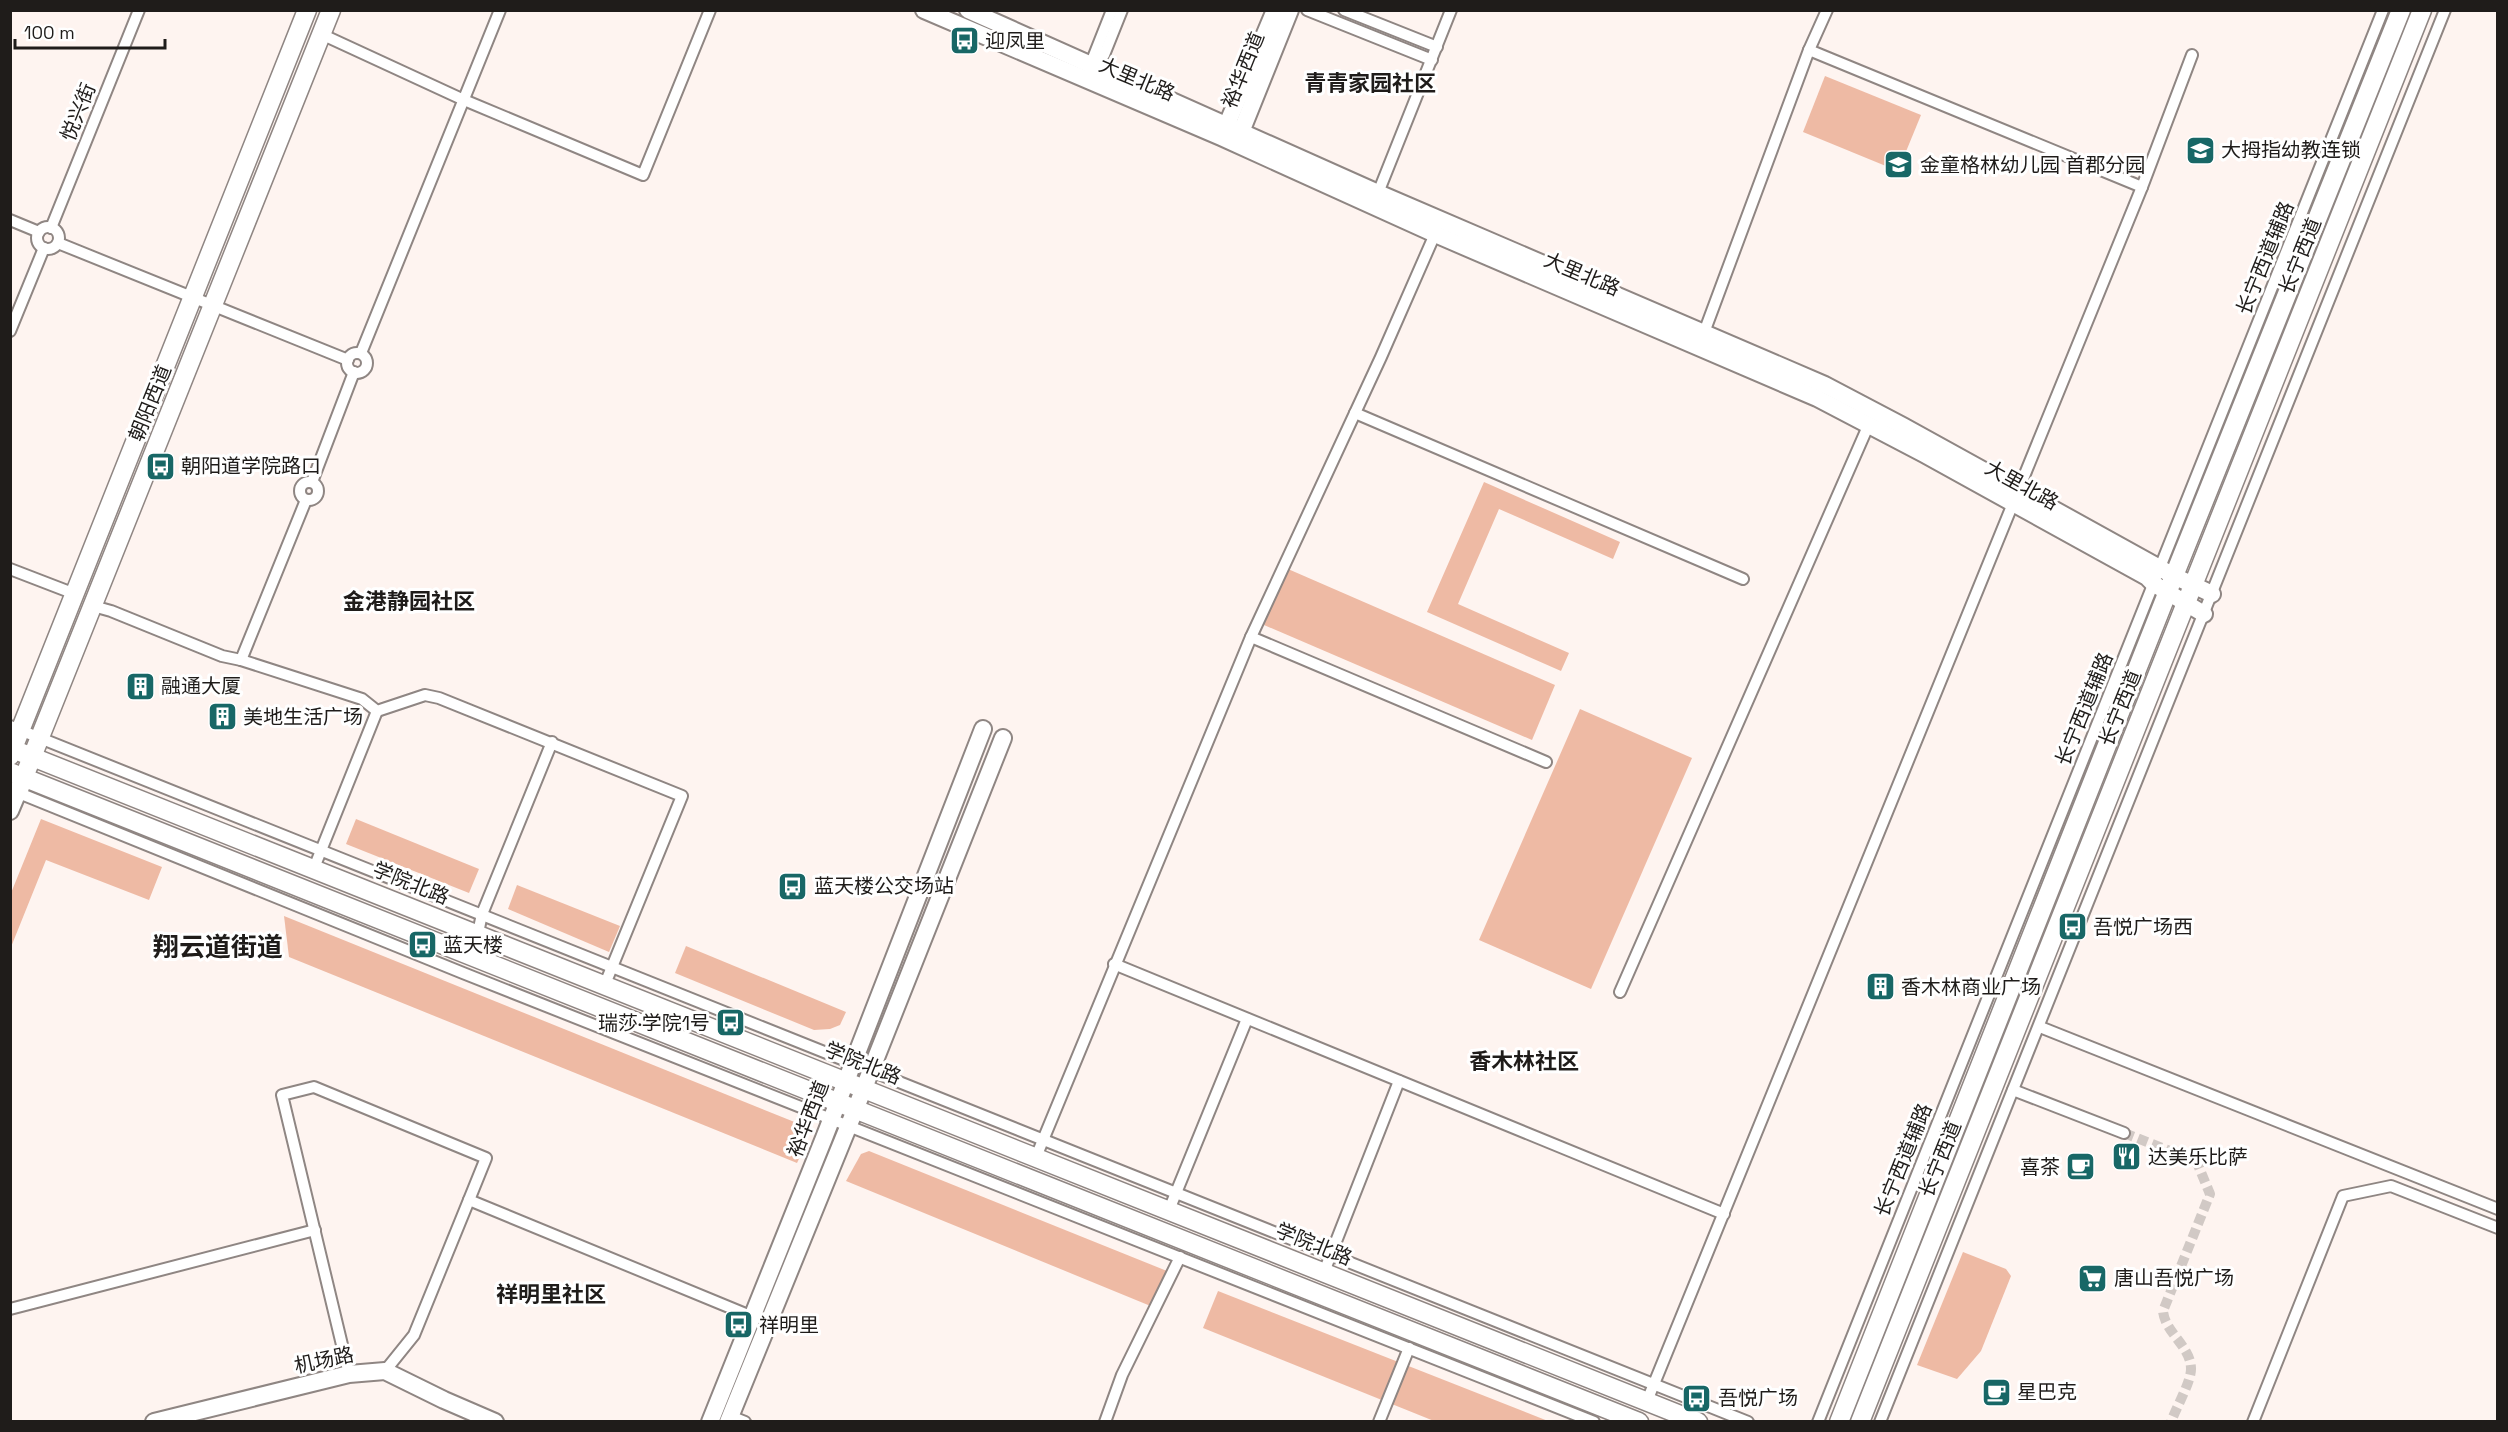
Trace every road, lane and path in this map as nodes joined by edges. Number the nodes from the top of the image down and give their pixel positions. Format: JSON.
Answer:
{"nodes":[{"id":1,"x":139,"y":10,"type":"edge"},
{"id":2,"x":307,"y":10,"type":"edge"},
{"id":3,"x":331,"y":10,"type":"edge"},
{"id":4,"x":500,"y":10,"type":"edge"},
{"id":5,"x":710,"y":10,"type":"edge"},
{"id":6,"x":924,"y":10,"type":"edge"},
{"id":7,"x":968,"y":10,"type":"edge"},
{"id":8,"x":1113,"y":10,"type":"edge"},
{"id":9,"x":1122,"y":10,"type":"edge"},
{"id":10,"x":1275,"y":10,"type":"edge"},
{"id":11,"x":1290,"y":10,"type":"edge"},
{"id":12,"x":1307,"y":10,"type":"edge"},
{"id":13,"x":1344,"y":10,"type":"edge"},
{"id":14,"x":1452,"y":10,"type":"edge"},
{"id":15,"x":1827,"y":10,"type":"edge"},
{"id":16,"x":2383,"y":10,"type":"edge"},
{"id":17,"x":2401,"y":10,"type":"edge"},
{"id":18,"x":2422,"y":10,"type":"edge"},
{"id":19,"x":2445,"y":10,"type":"edge"},
{"id":20,"x":321,"y":34,"type":"junction"},
{"id":21,"x":1437,"y":47,"type":"junction"},
{"id":22,"x":1809,"y":50,"type":"junction"},
{"id":23,"x":2192,"y":55,"type":"dead end"},
{"id":24,"x":1432,"y":60,"type":"junction"},
{"id":25,"x":1091,"y":64,"type":"junction"},
{"id":26,"x":464,"y":100,"type":"junction"},
{"id":27,"x":1232,"y":135,"type":"junction"},
{"id":28,"x":2142,"y":187,"type":"junction"},
{"id":29,"x":1378,"y":193,"type":"junction"},
{"id":30,"x":10,"y":220,"type":"edge"},
{"id":31,"x":10,"y":225,"type":"edge"},
{"id":32,"x":51,"y":228,"type":"junction"},
{"id":33,"x":1435,"y":234,"type":"junction"},
{"id":34,"x":40,"y":240,"type":"junction"},
{"id":35,"x":58,"y":243,"type":"junction"},
{"id":36,"x":193,"y":297,"type":"junction"},
{"id":37,"x":212,"y":306,"type":"junction"},
{"id":38,"x":10,"y":317,"type":"edge"},
{"id":39,"x":10,"y":332,"type":"edge"},
{"id":40,"x":1701,"y":340,"type":"junction"},
{"id":41,"x":361,"y":353,"type":"junction"},
{"id":42,"x":348,"y":360,"type":"junction"},
{"id":43,"x":354,"y":372,"type":"junction"},
{"id":44,"x":1355,"y":413,"type":"junction"},
{"id":45,"x":1869,"y":424,"type":"junction"},
{"id":46,"x":2015,"y":497,"type":"junction"},
{"id":47,"x":10,"y":568,"type":"edge"},
{"id":48,"x":10,"y":574,"type":"edge"},
{"id":49,"x":1743,"y":579,"type":"dead end"},
{"id":50,"x":2164,"y":579,"type":"junction"},
{"id":51,"x":2193,"y":585,"type":"junction"},
{"id":52,"x":2212,"y":594,"type":"junction"},
{"id":53,"x":74,"y":596,"type":"junction"},
{"id":54,"x":2186,"y":602,"type":"junction"},
{"id":55,"x":93,"y":606,"type":"junction"},
{"id":56,"x":2204,"y":614,"type":"junction"},
{"id":57,"x":1251,"y":637,"type":"junction"},
{"id":58,"x":241,"y":660,"type":"junction"},
{"id":59,"x":376,"y":711,"type":"junction"},
{"id":60,"x":16,"y":728,"type":"edge"},
{"id":61,"x":983,"y":729,"type":"dead end"},
{"id":62,"x":40,"y":738,"type":"junction"},
{"id":63,"x":1004,"y":738,"type":"dead end"},
{"id":64,"x":552,"y":742,"type":"junction"},
{"id":65,"x":11,"y":751,"type":"edge"},
{"id":66,"x":32,"y":758,"type":"junction"},
{"id":67,"x":1546,"y":762,"type":"dead end"},
{"id":68,"x":16,"y":783,"type":"edge"},
{"id":69,"x":10,"y":811,"type":"edge"},
{"id":70,"x":321,"y":850,"type":"junction"},
{"id":71,"x":314,"y":868,"type":"junction"},
{"id":72,"x":482,"y":914,"type":"junction"},
{"id":73,"x":478,"y":933,"type":"junction"},
{"id":74,"x":469,"y":954,"type":"junction"},
{"id":75,"x":1114,"y":964,"type":"junction"},
{"id":76,"x":612,"y":965,"type":"junction"},
{"id":77,"x":463,"y":973,"type":"junction"},
{"id":78,"x":605,"y":984,"type":"junction"},
{"id":79,"x":1620,"y":992,"type":"dead end"},
{"id":80,"x":1247,"y":1019,"type":"junction"},
{"id":81,"x":2040,"y":1027,"type":"junction"},
{"id":82,"x":853,"y":1062,"type":"junction"},
{"id":83,"x":872,"y":1070,"type":"junction"},
{"id":84,"x":845,"y":1081,"type":"junction"},
{"id":85,"x":1399,"y":1081,"type":"junction"},
{"id":86,"x":864,"y":1088,"type":"junction"},
{"id":87,"x":2013,"y":1090,"type":"junction"},
{"id":88,"x":837,"y":1100,"type":"junction"},
{"id":89,"x":853,"y":1117,"type":"junction"},
{"id":90,"x":830,"y":1118,"type":"junction"},
{"id":91,"x":2124,"y":1133,"type":"tunnel mouth"},
{"id":92,"x":1043,"y":1138,"type":"junction"},
{"id":93,"x":1036,"y":1157,"type":"junction"},
{"id":94,"x":1176,"y":1192,"type":"junction"},
{"id":95,"x":469,"y":1200,"type":"junction"},
{"id":96,"x":2498,"y":1209,"type":"edge"},
{"id":97,"x":1169,"y":1210,"type":"junction"},
{"id":98,"x":1724,"y":1214,"type":"junction"},
{"id":99,"x":2498,"y":1228,"type":"edge"},
{"id":100,"x":315,"y":1230,"type":"junction"},
{"id":101,"x":1180,"y":1257,"type":"junction"},
{"id":102,"x":1328,"y":1264,"type":"junction"},
{"id":103,"x":1313,"y":1301,"type":"junction"},
{"id":104,"x":10,"y":1309,"type":"edge"},
{"id":105,"x":753,"y":1317,"type":"junction"},
{"id":106,"x":1408,"y":1348,"type":"junction"},
{"id":107,"x":385,"y":1371,"type":"junction"},
{"id":108,"x":349,"y":1374,"type":"junction"},
{"id":109,"x":1651,"y":1393,"type":"junction"},
{"id":110,"x":725,"y":1418,"type":"edge"},
{"id":111,"x":154,"y":1422,"type":"edge"},
{"id":112,"x":495,"y":1422,"type":"edge"},
{"id":113,"x":1105,"y":1422,"type":"edge"},
{"id":114,"x":1379,"y":1422,"type":"edge"},
{"id":115,"x":1594,"y":1422,"type":"edge"},
{"id":116,"x":1640,"y":1422,"type":"edge"},
{"id":117,"x":1698,"y":1422,"type":"edge"},
{"id":118,"x":1748,"y":1422,"type":"edge"},
{"id":119,"x":1818,"y":1422,"type":"edge"},
{"id":120,"x":1839,"y":1422,"type":"edge"},
{"id":121,"x":1860,"y":1422,"type":"edge"},
{"id":122,"x":1880,"y":1422,"type":"edge"},
{"id":123,"x":2253,"y":1422,"type":"edge"}],
"edges":[{"from":1,"to":32,"type":"street","name":"悦兴街"},
{"from":2,"to":36,"type":"main road","name":"朝阳西道"},
{"from":3,"to":20,"type":"main road","name":"朝阳西道"},
{"from":4,"to":26,"type":"street"},
{"from":5,"to":26,"type":"street"},
{"from":6,"to":27,"type":"main road","name":"大里北路"},
{"from":7,"to":25,"type":"main road","name":"大里北路"},
{"from":8,"to":25,"type":"street"},
{"from":9,"to":25,"type":"street"},
{"from":10,"to":27,"type":"main road","name":"裕华西道"},
{"from":11,"to":27,"type":"main road","name":"裕华西道"},
{"from":12,"to":24,"type":"street"},
{"from":13,"to":21,"type":"street"},
{"from":14,"to":21,"type":"street"},
{"from":15,"to":22,"type":"street"},
{"from":16,"to":50,"type":"street","name":"长宁西道辅路"},
{"from":17,"to":50,"type":"main road","name":"长宁西道"},
{"from":18,"to":51,"type":"main road","name":"长宁西道"},
{"from":19,"to":52,"type":"street"},
{"from":20,"to":26,"type":"street"},
{"from":20,"to":37,"type":"main road","name":"朝阳西道"},
{"from":21,"to":24,"type":"street"},
{"from":22,"to":28,"type":"street"},
{"from":22,"to":40,"type":"street"},
{"from":23,"to":28,"type":"street"},
{"from":24,"to":29,"type":"street"},
{"from":25,"to":27,"type":"main road","name":"大里北路"},
{"from":26,"to":41,"type":"street"},
{"from":27,"to":29,"type":"main road","name":"大里北路"},
{"from":27,"to":33,"type":"main road","name":"大里北路"},
{"from":28,"to":46,"type":"street"},
{"from":29,"to":40,"type":"main road","name":"大里北路"},
{"from":30,"to":34,"type":"street"},
{"from":31,"to":34,"type":"street"},
{"from":32,"to":34,"type":"street"},
{"from":32,"to":35,"type":"street"},
{"from":33,"to":40,"type":"main road","name":"大里北路"},
{"from":33,"to":44,"type":"street"},
{"from":34,"to":35,"type":"street"},
{"from":34,"to":38,"type":"street"},
{"from":34,"to":39,"type":"street"},
{"from":35,"to":36,"type":"street"},
{"from":36,"to":37,"type":"street"},
{"from":36,"to":53,"type":"main road","name":"朝阳西道"},
{"from":37,"to":42,"type":"street"},
{"from":37,"to":55,"type":"main road","name":"朝阳西道"},
{"from":40,"to":45,"type":"main road","name":"大里北路"},
{"from":40,"to":46,"type":"main road","name":"大里北路"},
{"from":41,"to":42,"type":"street"},
{"from":41,"to":43,"type":"street"},
{"from":42,"to":43,"type":"street"},
{"from":43,"to":58,"type":"street"},
{"from":44,"to":49,"type":"street"},
{"from":44,"to":57,"type":"street"},
{"from":45,"to":46,"type":"main road","name":"大里北路"},
{"from":45,"to":79,"type":"street"},
{"from":46,"to":50,"type":"main road","name":"大里北路"},
{"from":46,"to":98,"type":"street"},
{"from":47,"to":53,"type":"street"},
{"from":48,"to":53,"type":"street"},
{"from":50,"to":51,"type":"main road","name":"大里北路"},
{"from":50,"to":54,"type":"main road","name":"大里北路"},
{"from":50,"to":119,"type":"street","name":"长宁西道辅路"},
{"from":50,"to":120,"type":"main road","name":"长宁西道"},
{"from":51,"to":52,"type":"main road","name":"大里北路"},
{"from":51,"to":54,"type":"main road","name":"长宁西道"},
{"from":52,"to":56,"type":"street"},
{"from":53,"to":60,"type":"main road","name":"朝阳西道"},
{"from":54,"to":56,"type":"main road","name":"大里北路"},
{"from":54,"to":121,"type":"main road","name":"长宁西道"},
{"from":55,"to":58,"type":"street"},
{"from":55,"to":62,"type":"main road","name":"朝阳西道"},
{"from":56,"to":81,"type":"street"},
{"from":57,"to":67,"type":"street"},
{"from":57,"to":75,"type":"street"},
{"from":58,"to":59,"type":"street"},
{"from":59,"to":64,"type":"street"},
{"from":59,"to":70,"type":"street"},
{"from":60,"to":62,"type":"street"},
{"from":60,"to":65,"type":"main road","name":"朝阳西道"},
{"from":61,"to":82,"type":"main road","name":"裕华西道"},
{"from":62,"to":66,"type":"main road","name":"朝阳西道"},
{"from":62,"to":70,"type":"street"},
{"from":63,"to":83,"type":"main road","name":"裕华西道"},
{"from":64,"to":72,"type":"street"},
{"from":64,"to":76,"type":"street"},
{"from":65,"to":66,"type":"main road","name":"学院北路"},
{"from":66,"to":68,"type":"main road","name":"朝阳西道"},
{"from":66,"to":71,"type":"main road","name":"学院北路"},
{"from":68,"to":69,"type":"main road","name":"朝阳西道"},
{"from":68,"to":74,"type":"main road"},
{"from":68,"to":77,"type":"street"},
{"from":70,"to":71,"type":"street"},
{"from":70,"to":72,"type":"street"},
{"from":71,"to":73,"type":"main road","name":"学院北路"},
{"from":72,"to":73,"type":"street"},
{"from":72,"to":76,"type":"street"},
{"from":73,"to":74,"type":"main road"},
{"from":73,"to":78,"type":"main road","name":"学院北路"},
{"from":74,"to":77,"type":"street"},
{"from":74,"to":88,"type":"main road"},
{"from":75,"to":80,"type":"street"},
{"from":75,"to":92,"type":"street"},
{"from":76,"to":78,"type":"street"},
{"from":76,"to":82,"type":"street"},
{"from":77,"to":90,"type":"street"},
{"from":78,"to":84,"type":"main road","name":"学院北路"},
{"from":80,"to":85,"type":"street"},
{"from":80,"to":94,"type":"street"},
{"from":81,"to":87,"type":"street"},
{"from":81,"to":96,"type":"street"},
{"from":82,"to":83,"type":"street"},
{"from":82,"to":84,"type":"main road","name":"裕华西道"},
{"from":83,"to":86,"type":"main road","name":"裕华西道"},
{"from":83,"to":92,"type":"street"},
{"from":84,"to":86,"type":"main road","name":"学院北路"},
{"from":84,"to":88,"type":"main road","name":"裕华西道"},
{"from":85,"to":98,"type":"street"},
{"from":85,"to":102,"type":"street"},
{"from":86,"to":89,"type":"main road","name":"裕华西道"},
{"from":86,"to":93,"type":"main road","name":"学院北路"},
{"from":87,"to":91,"type":"street"},
{"from":87,"to":122,"type":"street"},
{"from":88,"to":89,"type":"main road"},
{"from":88,"to":90,"type":"main road","name":"裕华西道"},
{"from":89,"to":90,"type":"street"},
{"from":89,"to":101,"type":"street"},
{"from":89,"to":103,"type":"main road"},
{"from":89,"to":110,"type":"main road","name":"裕华西道"},
{"from":90,"to":105,"type":"main road","name":"裕华西道"},
{"from":92,"to":93,"type":"street"},
{"from":92,"to":94,"type":"street"},
{"from":93,"to":97,"type":"main road","name":"学院北路"},
{"from":94,"to":97,"type":"street"},
{"from":94,"to":102,"type":"street"},
{"from":95,"to":100,"type":"street"},
{"from":95,"to":105,"type":"street"},
{"from":95,"to":107,"type":"street"},
{"from":97,"to":102,"type":"main road","name":"学院北路"},
{"from":98,"to":109,"type":"street"},
{"from":99,"to":123,"type":"street"},
{"from":100,"to":104,"type":"street"},
{"from":100,"to":108,"type":"street"},
{"from":101,"to":103,"type":"street"},
{"from":101,"to":113,"type":"street"},
{"from":102,"to":103,"type":"main road"},
{"from":102,"to":109,"type":"main road","name":"学院北路"},
{"from":103,"to":106,"type":"street"},
{"from":103,"to":116,"type":"main road"},
{"from":105,"to":110,"type":"main road","name":"裕华西道"},
{"from":106,"to":114,"type":"street"},
{"from":106,"to":115,"type":"street"},
{"from":107,"to":108,"type":"main road","name":"机场路"},
{"from":107,"to":112,"type":"main road"},
{"from":108,"to":111,"type":"main road","name":"机场路"},
{"from":109,"to":117,"type":"main road","name":"学院北路"},
{"from":109,"to":118,"type":"street"}]}
